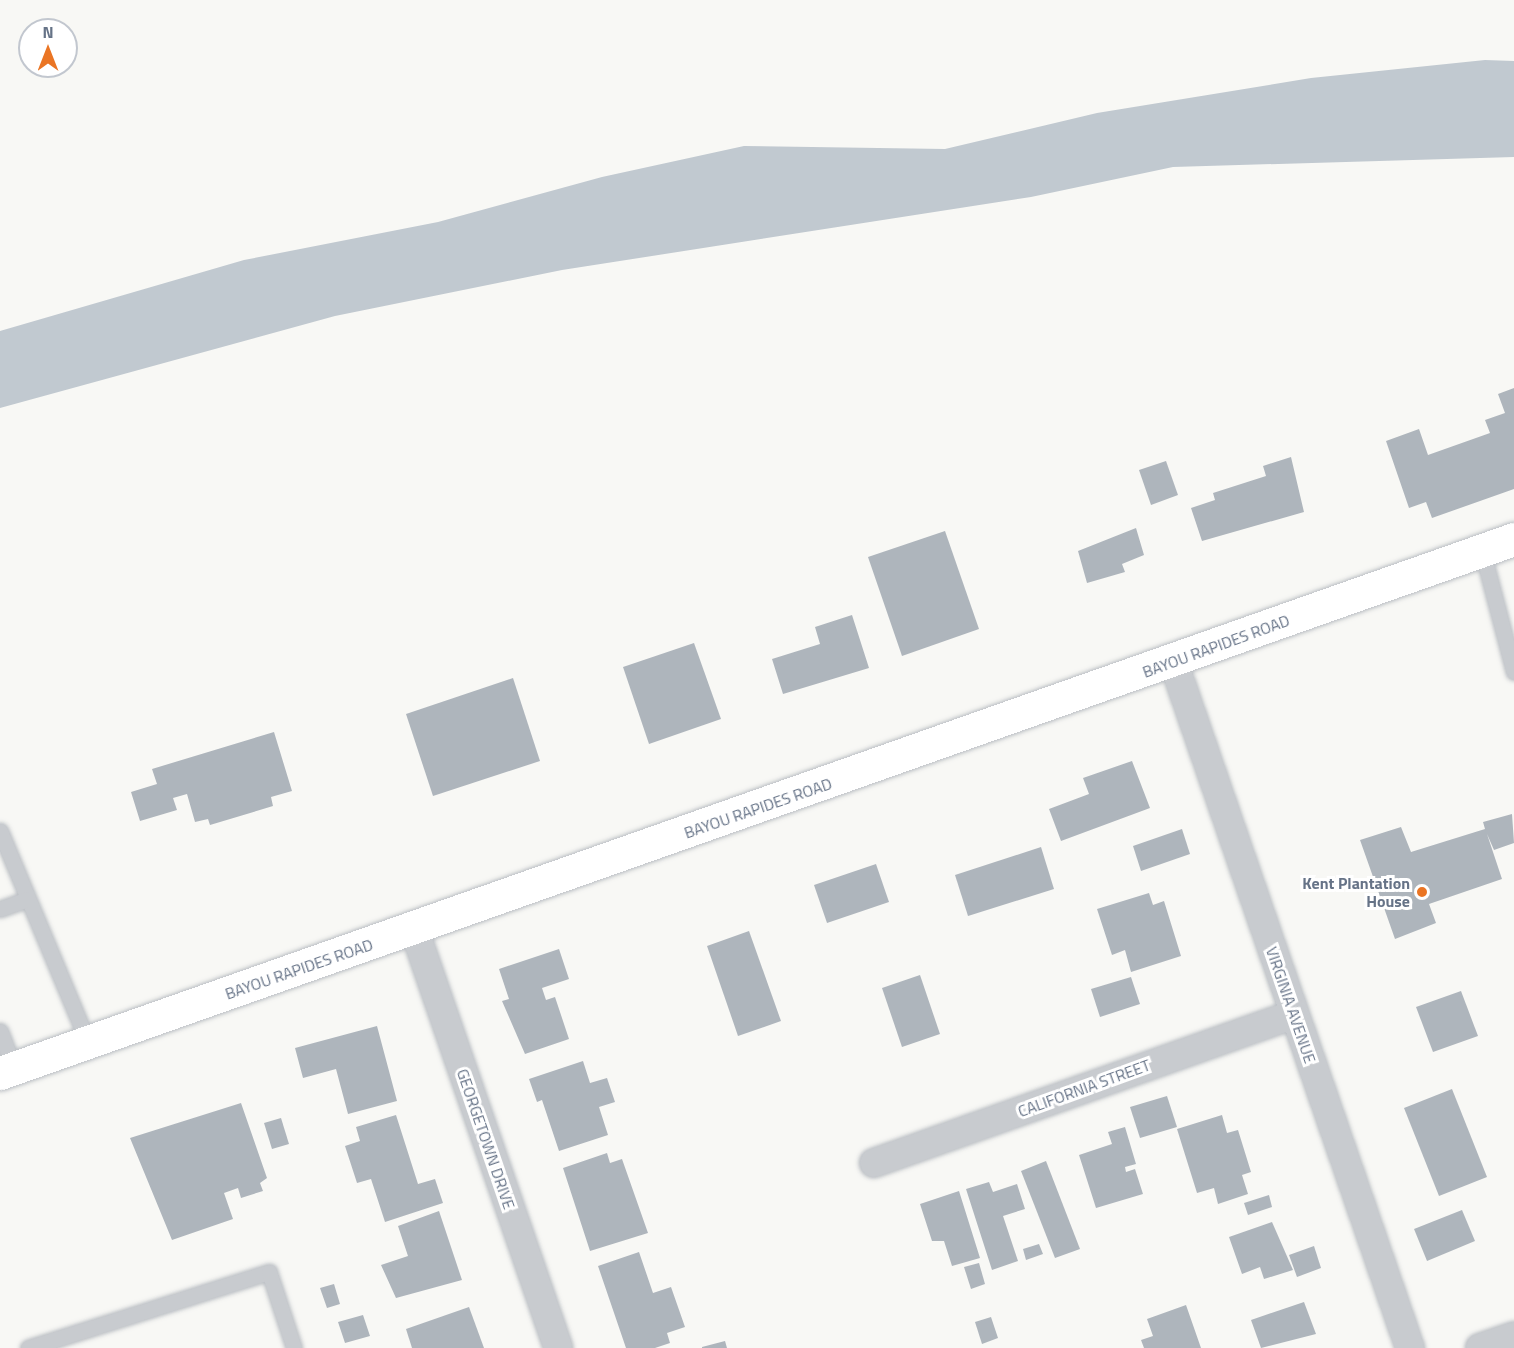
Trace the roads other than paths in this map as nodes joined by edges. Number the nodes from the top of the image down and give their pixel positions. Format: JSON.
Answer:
{"nodes":[{"id":1,"x":1514,"y":539,"type":"edge"},
{"id":2,"x":1482,"y":550,"type":"junction"},
{"id":3,"x":1173,"y":661,"type":"junction"},
{"id":4,"x":1514,"y":672,"type":"edge"},
{"id":5,"x":0,"y":831,"type":"edge"},
{"id":6,"x":27,"y":899,"type":"junction"},
{"id":7,"x":0,"y":909,"type":"edge"},
{"id":8,"x":414,"y":929,"type":"junction"},
{"id":9,"x":1294,"y":1014,"type":"junction"},
{"id":10,"x":0,"y":1031,"type":"edge"},
{"id":11,"x":88,"y":1042,"type":"junction"},
{"id":12,"x":7,"y":1071,"type":"edge"},
{"id":13,"x":874,"y":1163,"type":"dead end"},
{"id":14,"x":1514,"y":1336,"type":"edge"},
{"id":15,"x":28,"y":1348,"type":"edge"},
{"id":16,"x":294,"y":1348,"type":"edge"},
{"id":17,"x":558,"y":1348,"type":"edge"},
{"id":18,"x":1410,"y":1348,"type":"edge"},
{"id":19,"x":1480,"y":1348,"type":"edge"}],
"edges":[{"from":1,"to":2,"type":"main road","name":"BAYOU RAPIDES ROAD"},
{"from":2,"to":3,"type":"main road","name":"BAYOU RAPIDES ROAD"},
{"from":2,"to":4,"type":"lane"},
{"from":3,"to":8,"type":"main road","name":"BAYOU RAPIDES ROAD"},
{"from":3,"to":9,"type":"street","name":"VIRGINIA AVENUE"},
{"from":5,"to":6,"type":"lane"},
{"from":6,"to":7,"type":"lane"},
{"from":6,"to":11,"type":"lane"},
{"from":8,"to":11,"type":"main road","name":"BAYOU RAPIDES ROAD"},
{"from":8,"to":17,"type":"street","name":"GEORGETOWN DRIVE"},
{"from":9,"to":13,"type":"street","name":"CALIFORNIA STREET"},
{"from":9,"to":18,"type":"street","name":"VIRGINIA AVENUE"},
{"from":10,"to":12,"type":"lane"},
{"from":11,"to":12,"type":"main road","name":"BAYOU RAPIDES ROAD"},
{"from":14,"to":19,"type":"street"},
{"from":15,"to":16,"type":"lane"}]}
